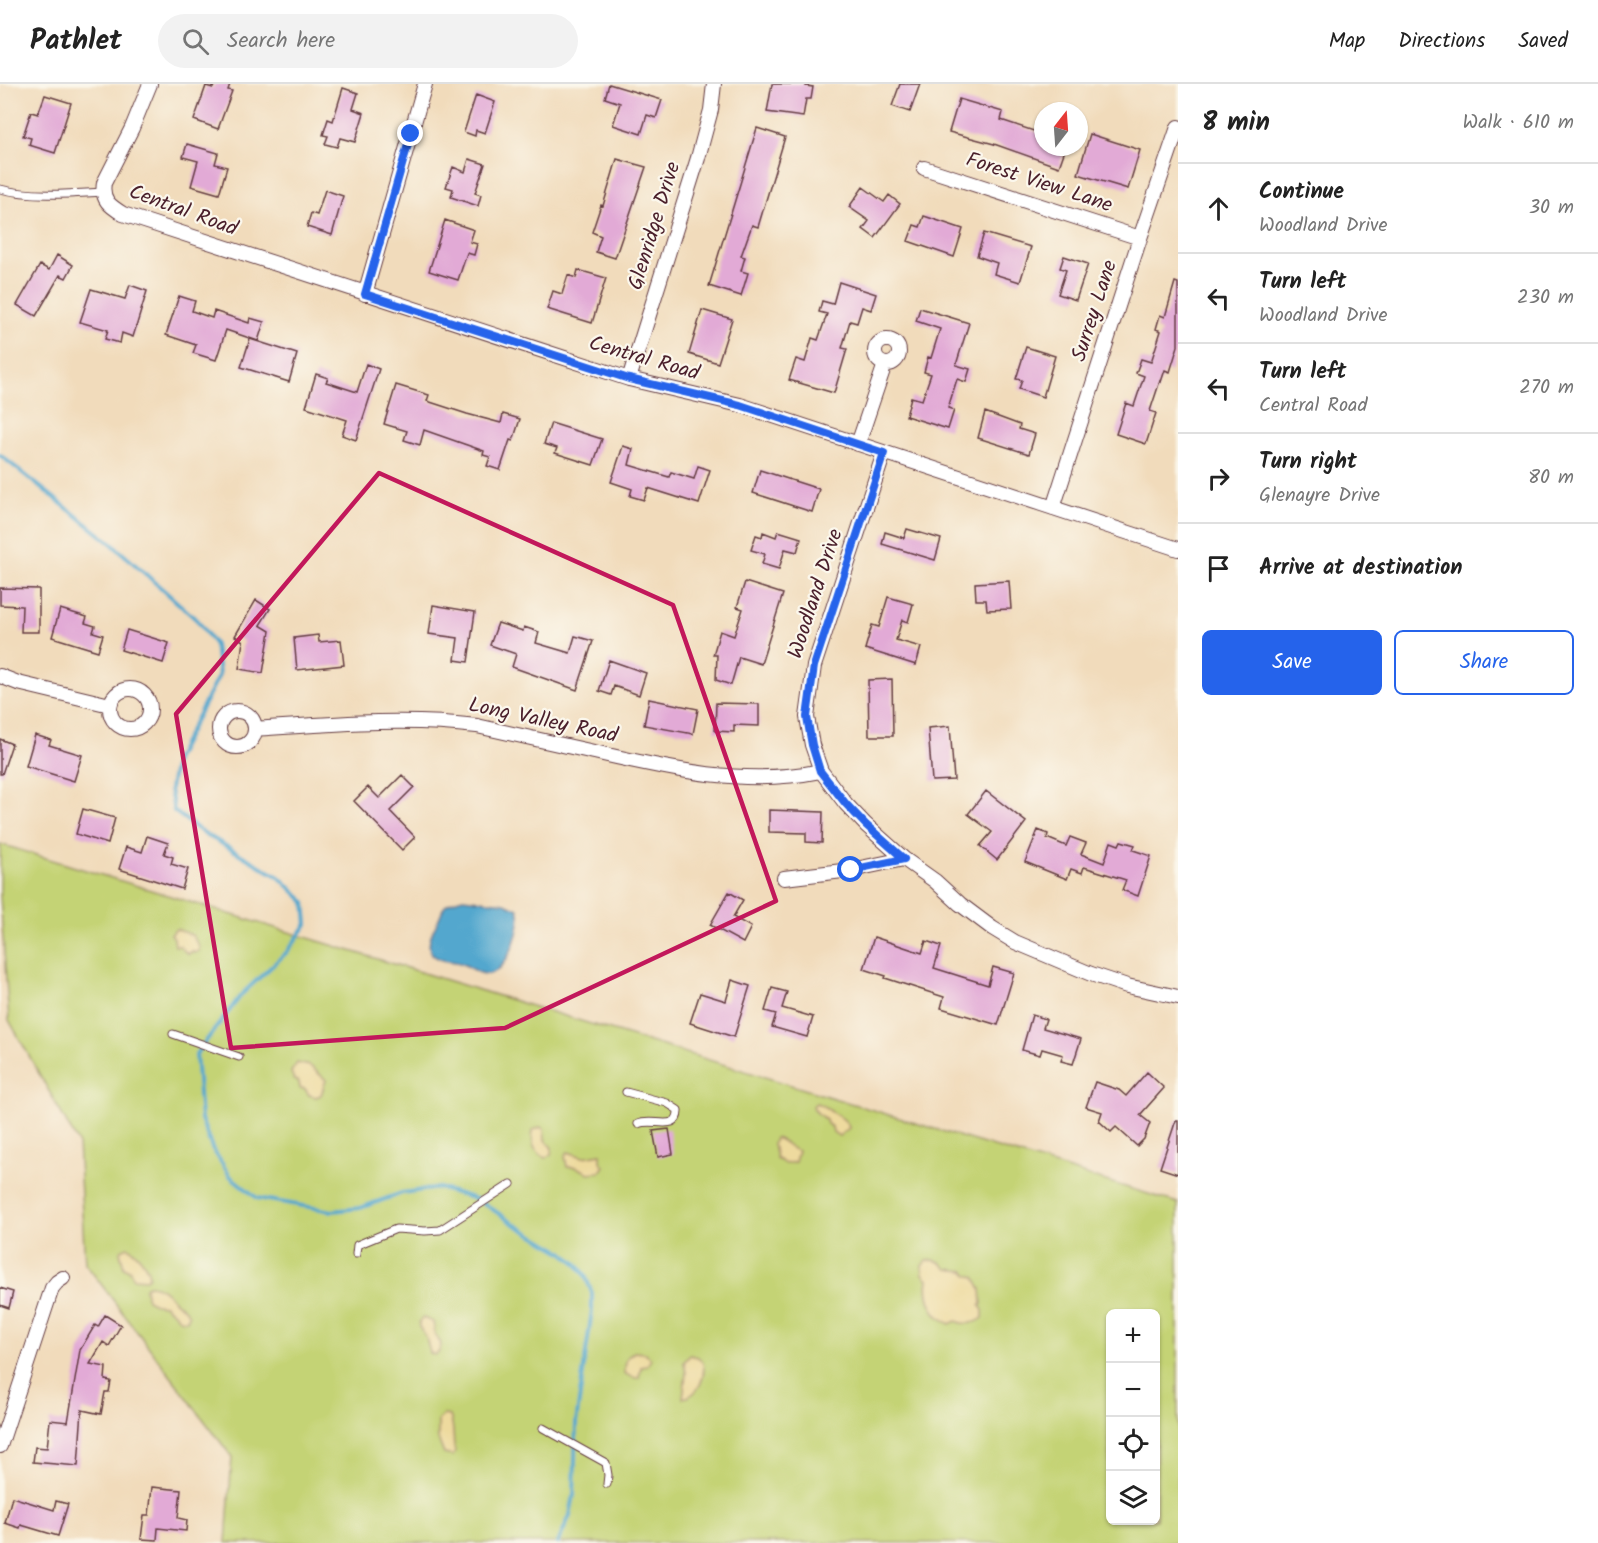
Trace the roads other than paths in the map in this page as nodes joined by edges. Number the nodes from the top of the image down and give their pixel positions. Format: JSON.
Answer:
{"nodes":[{"id":1,"x":150,"y":84,"type":"edge"},
{"id":2,"x":424,"y":84,"type":"edge"},
{"id":3,"x":714,"y":84,"type":"edge"},
{"id":4,"x":1178,"y":128,"type":"edge"},
{"id":5,"x":924,"y":168,"type":"dead end"},
{"id":6,"x":0,"y":189,"type":"edge"},
{"id":7,"x":103,"y":196,"type":"junction"},
{"id":8,"x":1140,"y":238,"type":"junction"},
{"id":9,"x":365,"y":294,"type":"junction"},
{"id":10,"x":885,"y":364,"type":"dead end"},
{"id":11,"x":629,"y":379,"type":"junction"},
{"id":12,"x":858,"y":444,"type":"junction"},
{"id":13,"x":884,"y":453,"type":"junction"},
{"id":14,"x":1053,"y":508,"type":"junction"},
{"id":15,"x":1178,"y":549,"type":"edge"},
{"id":16,"x":0,"y":676,"type":"edge"},
{"id":17,"x":110,"y":705,"type":"dead end"},
{"id":18,"x":255,"y":729,"type":"dead end"},
{"id":19,"x":820,"y":771,"type":"junction"},
{"id":20,"x":904,"y":859,"type":"junction"},
{"id":21,"x":784,"y":879,"type":"dead end"},
{"id":22,"x":1178,"y":997,"type":"edge"},
{"id":23,"x":173,"y":1034,"type":"dead end"},
{"id":24,"x":239,"y":1057,"type":"dead end"},
{"id":25,"x":626,"y":1092,"type":"dead end"},
{"id":26,"x":638,"y":1124,"type":"dead end"},
{"id":27,"x":511,"y":1184,"type":"dead end"},
{"id":28,"x":356,"y":1254,"type":"dead end"},
{"id":29,"x":63,"y":1278,"type":"dead end"},
{"id":30,"x":543,"y":1428,"type":"dead end"},
{"id":31,"x":0,"y":1446,"type":"edge"},
{"id":32,"x":607,"y":1484,"type":"dead end"}],
"edges":[{"from":1,"to":7,"type":"street"},
{"from":2,"to":9,"type":"street"},
{"from":3,"to":11,"type":"street","name":"Glenridge Drive"},
{"from":4,"to":8,"type":"street","name":"Surrey Lane"},
{"from":5,"to":8,"type":"street","name":"Forest View Lane"},
{"from":6,"to":7,"type":"lane"},
{"from":7,"to":9,"type":"street","name":"Central Road"},
{"from":8,"to":14,"type":"street","name":"Surrey Lane"},
{"from":9,"to":11,"type":"street","name":"Central Road"},
{"from":10,"to":12,"type":"street"},
{"from":11,"to":12,"type":"street","name":"Central Road"},
{"from":12,"to":13,"type":"street","name":"Central Road"},
{"from":13,"to":14,"type":"street","name":"Central Road"},
{"from":13,"to":19,"type":"street","name":"Woodland Drive"},
{"from":14,"to":15,"type":"street","name":"Central Road"},
{"from":16,"to":17,"type":"street"},
{"from":18,"to":19,"type":"street","name":"Long Valley Road"},
{"from":19,"to":20,"type":"street","name":"Woodland Drive"},
{"from":20,"to":21,"type":"street"},
{"from":20,"to":22,"type":"street","name":"Woodland Drive"},
{"from":23,"to":24,"type":"lane"},
{"from":25,"to":26,"type":"lane"},
{"from":27,"to":28,"type":"lane"},
{"from":29,"to":31,"type":"street"},
{"from":30,"to":32,"type":"lane"}]}
